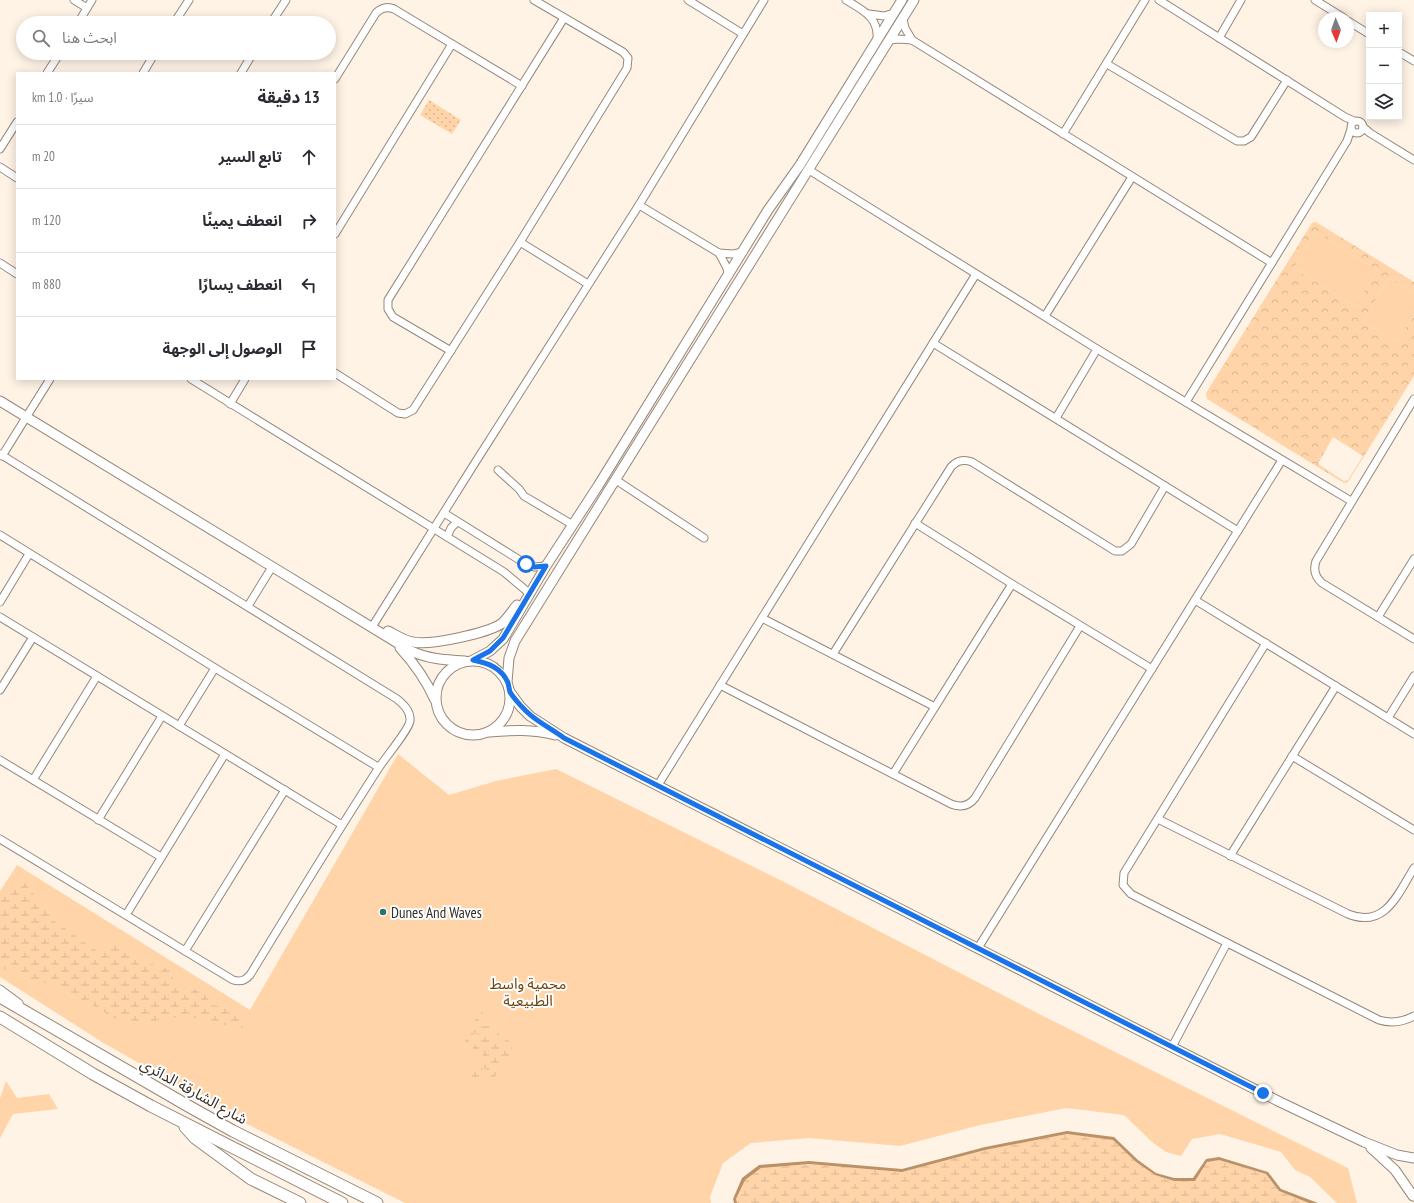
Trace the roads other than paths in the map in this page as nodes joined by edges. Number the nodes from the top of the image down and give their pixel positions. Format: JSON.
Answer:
{"nodes":[{"id":1,"x":74,"y":0,"type":"edge"},
{"id":2,"x":92,"y":0,"type":"edge"},
{"id":3,"x":189,"y":0,"type":"edge"},
{"id":4,"x":286,"y":0,"type":"edge"},
{"id":5,"x":534,"y":0,"type":"edge"},
{"id":6,"x":688,"y":0,"type":"edge"},
{"id":7,"x":764,"y":0,"type":"edge"},
{"id":8,"x":846,"y":0,"type":"edge"},
{"id":9,"x":902,"y":0,"type":"edge"},
{"id":10,"x":914,"y":0,"type":"edge"},
{"id":11,"x":1145,"y":0,"type":"edge"},
{"id":12,"x":1159,"y":0,"type":"edge"},
{"id":13,"x":1241,"y":0,"type":"edge"},
{"id":14,"x":1315,"y":0,"type":"edge"},
{"id":15,"x":87,"y":8,"type":"junction"},
{"id":16,"x":1334,"y":12,"type":"edge"},
{"id":17,"x":894,"y":13,"type":"junction"},
{"id":18,"x":869,"y":14,"type":"junction"},
{"id":19,"x":82,"y":16,"type":"edge"},
{"id":20,"x":179,"y":16,"type":"edge"},
{"id":21,"x":276,"y":16,"type":"edge"},
{"id":22,"x":564,"y":18,"type":"junction"},
{"id":23,"x":903,"y":19,"type":"junction"},
{"id":24,"x":1354,"y":25,"type":"edge"},
{"id":25,"x":1366,"y":32,"type":"edge"},
{"id":26,"x":743,"y":34,"type":"junction"},
{"id":27,"x":1219,"y":38,"type":"junction"},
{"id":28,"x":878,"y":39,"type":"junction"},
{"id":29,"x":890,"y":40,"type":"junction"},
{"id":30,"x":912,"y":40,"type":"junction"},
{"id":31,"x":452,"y":44,"type":"junction"},
{"id":32,"x":1402,"y":54,"type":"edge"},
{"id":33,"x":55,"y":60,"type":"edge"},
{"id":34,"x":150,"y":60,"type":"edge"},
{"id":35,"x":249,"y":60,"type":"edge"},
{"id":36,"x":1414,"y":61,"type":"edge"},
{"id":37,"x":1107,"y":64,"type":"junction"},
{"id":38,"x":48,"y":72,"type":"edge"},
{"id":39,"x":143,"y":72,"type":"edge"},
{"id":40,"x":242,"y":72,"type":"edge"},
{"id":41,"x":336,"y":77,"type":"edge"},
{"id":42,"x":1287,"y":80,"type":"junction"},
{"id":43,"x":522,"y":86,"type":"junction"},
{"id":44,"x":16,"y":124,"type":"edge"},
{"id":45,"x":1356,"y":128,"type":"junction"},
{"id":46,"x":1063,"y":134,"type":"junction"},
{"id":47,"x":0,"y":149,"type":"edge"},
{"id":48,"x":1414,"y":160,"type":"edge"},
{"id":49,"x":0,"y":167,"type":"edge"},
{"id":50,"x":809,"y":170,"type":"junction"},
{"id":51,"x":16,"y":177,"type":"edge"},
{"id":52,"x":1132,"y":177,"type":"junction"},
{"id":53,"x":639,"y":205,"type":"junction"},
{"id":54,"x":336,"y":232,"type":"edge"},
{"id":55,"x":520,"y":242,"type":"junction"},
{"id":56,"x":743,"y":252,"type":"junction"},
{"id":57,"x":719,"y":253,"type":"junction"},
{"id":58,"x":0,"y":263,"type":"edge"},
{"id":59,"x":1272,"y":263,"type":"junction"},
{"id":60,"x":16,"y":272,"type":"edge"},
{"id":61,"x":976,"y":274,"type":"junction"},
{"id":62,"x":729,"y":275,"type":"junction"},
{"id":63,"x":588,"y":284,"type":"junction"},
{"id":64,"x":1044,"y":316,"type":"junction"},
{"id":65,"x":933,"y":343,"type":"junction"},
{"id":66,"x":1098,"y":349,"type":"junction"},
{"id":67,"x":451,"y":351,"type":"junction"},
{"id":68,"x":336,"y":374,"type":"edge"},
{"id":69,"x":49,"y":380,"type":"edge"},
{"id":70,"x":193,"y":380,"type":"edge"},
{"id":71,"x":244,"y":380,"type":"edge"},
{"id":72,"x":1414,"y":399,"type":"edge"},
{"id":73,"x":0,"y":401,"type":"edge"},
{"id":74,"x":1186,"y":402,"type":"junction"},
{"id":75,"x":230,"y":404,"type":"junction"},
{"id":76,"x":26,"y":417,"type":"junction"},
{"id":77,"x":1056,"y":418,"type":"junction"},
{"id":78,"x":1,"y":455,"type":"edge"},
{"id":79,"x":1282,"y":460,"type":"junction"},
{"id":80,"x":498,"y":470,"type":"dead end"},
{"id":81,"x":616,"y":480,"type":"junction"},
{"id":82,"x":598,"y":486,"type":"junction"},
{"id":83,"x":1165,"y":486,"type":"junction"},
{"id":84,"x":1351,"y":501,"type":"junction"},
{"id":85,"x":444,"y":513,"type":"junction"},
{"id":86,"x":458,"y":522,"type":"junction"},
{"id":87,"x":915,"y":523,"type":"junction"},
{"id":88,"x":573,"y":525,"type":"junction"},
{"id":89,"x":587,"y":526,"type":"junction"},
{"id":90,"x":433,"y":529,"type":"junction"},
{"id":91,"x":1238,"y":531,"type":"junction"},
{"id":92,"x":0,"y":535,"type":"edge"},
{"id":93,"x":447,"y":537,"type":"junction"},
{"id":94,"x":704,"y":538,"type":"dead end"},
{"id":95,"x":29,"y":554,"type":"junction"},
{"id":96,"x":1414,"y":559,"type":"edge"},
{"id":97,"x":546,"y":566,"type":"junction"},
{"id":98,"x":272,"y":567,"type":"junction"},
{"id":99,"x":1012,"y":584,"type":"junction"},
{"id":100,"x":527,"y":596,"type":"junction"},
{"id":101,"x":1195,"y":600,"type":"junction"},
{"id":102,"x":0,"y":602,"type":"edge"},
{"id":103,"x":248,"y":606,"type":"junction"},
{"id":104,"x":0,"y":617,"type":"edge"},
{"id":105,"x":1378,"y":617,"type":"junction"},
{"id":106,"x":762,"y":618,"type":"junction"},
{"id":107,"x":1080,"y":626,"type":"junction"},
{"id":108,"x":373,"y":628,"type":"junction"},
{"id":109,"x":33,"y":637,"type":"junction"},
{"id":110,"x":388,"y":638,"type":"junction"},
{"id":111,"x":1414,"y":639,"type":"edge"},
{"id":112,"x":1266,"y":643,"type":"junction"},
{"id":113,"x":833,"y":654,"type":"junction"},
{"id":114,"x":469,"y":661,"type":"junction"},
{"id":115,"x":215,"y":668,"type":"junction"},
{"id":116,"x":1152,"y":669,"type":"junction"},
{"id":117,"x":97,"y":676,"type":"junction"},
{"id":118,"x":1414,"y":676,"type":"edge"},
{"id":119,"x":507,"y":682,"type":"junction"},
{"id":120,"x":720,"y":685,"type":"junction"},
{"id":121,"x":1336,"y":686,"type":"junction"},
{"id":122,"x":0,"y":690,"type":"edge"},
{"id":123,"x":510,"y":692,"type":"junction"},
{"id":124,"x":436,"y":704,"type":"junction"},
{"id":125,"x":935,"y":707,"type":"junction"},
{"id":126,"x":162,"y":716,"type":"junction"},
{"id":127,"x":1388,"y":718,"type":"junction"},
{"id":128,"x":179,"y":726,"type":"junction"},
{"id":129,"x":487,"y":732,"type":"junction"},
{"id":130,"x":1414,"y":734,"type":"edge"},
{"id":131,"x":564,"y":738,"type":"junction"},
{"id":132,"x":225,"y":754,"type":"junction"},
{"id":133,"x":1292,"y":756,"type":"junction"},
{"id":134,"x":0,"y":760,"type":"edge"},
{"id":135,"x":378,"y":767,"type":"junction"},
{"id":136,"x":893,"y":774,"type":"junction"},
{"id":137,"x":33,"y":780,"type":"junction"},
{"id":138,"x":658,"y":785,"type":"junction"},
{"id":139,"x":284,"y":790,"type":"junction"},
{"id":140,"x":1158,"y":819,"type":"junction"},
{"id":141,"x":98,"y":820,"type":"junction"},
{"id":142,"x":342,"y":825,"type":"junction"},
{"id":143,"x":1414,"y":830,"type":"edge"},
{"id":144,"x":0,"y":839,"type":"edge"},
{"id":145,"x":1230,"y":856,"type":"junction"},
{"id":146,"x":161,"y":858,"type":"junction"},
{"id":147,"x":1414,"y":868,"type":"edge"},
{"id":148,"x":126,"y":915,"type":"junction"},
{"id":149,"x":1227,"y":943,"type":"junction"},
{"id":150,"x":978,"y":948,"type":"junction"},
{"id":151,"x":185,"y":951,"type":"junction"},
{"id":152,"x":0,"y":989,"type":"edge"},
{"id":153,"x":0,"y":997,"type":"edge"},
{"id":154,"x":1414,"y":1016,"type":"edge"},
{"id":155,"x":0,"y":1017,"type":"edge"},
{"id":156,"x":39,"y":1020,"type":"junction"},
{"id":157,"x":1172,"y":1047,"type":"junction"},
{"id":158,"x":181,"y":1122,"type":"junction"},
{"id":159,"x":1364,"y":1142,"type":"junction"},
{"id":160,"x":1414,"y":1158,"type":"edge"},
{"id":161,"x":1414,"y":1186,"type":"edge"},
{"id":162,"x":1414,"y":1198,"type":"edge"},
{"id":163,"x":300,"y":1203,"type":"edge"},
{"id":164,"x":342,"y":1203,"type":"edge"},
{"id":165,"x":378,"y":1203,"type":"edge"}],
"edges":[{"from":1,"to":15,"type":"street"},
{"from":2,"to":15,"type":"street"},
{"from":3,"to":20,"type":"street"},
{"from":4,"to":21,"type":"street"},
{"from":5,"to":22,"type":"street"},
{"from":6,"to":26,"type":"street"},
{"from":7,"to":26,"type":"street"},
{"from":8,"to":18,"type":"street"},
{"from":9,"to":17,"type":"main road"},
{"from":10,"to":23,"type":"main road"},
{"from":11,"to":37,"type":"street"},
{"from":12,"to":27,"type":"street"},
{"from":13,"to":27,"type":"street"},
{"from":14,"to":16,"type":"street"},
{"from":15,"to":19,"type":"street"},
{"from":17,"to":18,"type":"street"},
{"from":17,"to":28,"type":"main road"},
{"from":18,"to":28,"type":"street"},
{"from":22,"to":43,"type":"street"},
{"from":22,"to":55,"type":"street"},
{"from":23,"to":29,"type":"main road"},
{"from":23,"to":30,"type":"street"},
{"from":24,"to":25,"type":"street"},
{"from":26,"to":53,"type":"street"},
{"from":27,"to":42,"type":"street"},
{"from":28,"to":56,"type":"main road"},
{"from":29,"to":30,"type":"street"},
{"from":29,"to":50,"type":"main road"},
{"from":30,"to":46,"type":"street"},
{"from":31,"to":41,"type":"street"},
{"from":31,"to":43,"type":"street"},
{"from":31,"to":54,"type":"street"},
{"from":32,"to":36,"type":"street"},
{"from":33,"to":38,"type":"street"},
{"from":34,"to":39,"type":"street"},
{"from":35,"to":40,"type":"street"},
{"from":37,"to":42,"type":"street"},
{"from":37,"to":46,"type":"street"},
{"from":42,"to":45,"type":"street"},
{"from":43,"to":67,"type":"street"},
{"from":44,"to":47,"type":"street"},
{"from":45,"to":48,"type":"street"},
{"from":45,"to":59,"type":"street"},
{"from":46,"to":52,"type":"street"},
{"from":49,"to":51,"type":"street"},
{"from":50,"to":61,"type":"street"},
{"from":50,"to":81,"type":"main road"},
{"from":52,"to":59,"type":"street"},
{"from":52,"to":64,"type":"street"},
{"from":53,"to":57,"type":"street"},
{"from":53,"to":63,"type":"street"},
{"from":55,"to":63,"type":"street"},
{"from":55,"to":67,"type":"street"},
{"from":56,"to":57,"type":"street"},
{"from":56,"to":62,"type":"main road"},
{"from":57,"to":62,"type":"street"},
{"from":58,"to":60,"type":"street"},
{"from":59,"to":74,"type":"street"},
{"from":61,"to":64,"type":"street"},
{"from":61,"to":65,"type":"street"},
{"from":62,"to":82,"type":"main road"},
{"from":63,"to":85,"type":"street"},
{"from":64,"to":66,"type":"street"},
{"from":65,"to":77,"type":"street"},
{"from":65,"to":106,"type":"street"},
{"from":66,"to":74,"type":"street"},
{"from":66,"to":77,"type":"street"},
{"from":67,"to":68,"type":"street"},
{"from":69,"to":76,"type":"street"},
{"from":70,"to":75,"type":"street"},
{"from":71,"to":75,"type":"street"},
{"from":72,"to":84,"type":"street"},
{"from":73,"to":76,"type":"main road"},
{"from":74,"to":79,"type":"street"},
{"from":75,"to":90,"type":"street"},
{"from":76,"to":78,"type":"street"},
{"from":76,"to":98,"type":"main road"},
{"from":77,"to":83,"type":"street"},
{"from":78,"to":103,"type":"street"},
{"from":79,"to":84,"type":"street"},
{"from":79,"to":91,"type":"street"},
{"from":80,"to":88,"type":"street"},
{"from":81,"to":89,"type":"main road"},
{"from":81,"to":94,"type":"street"},
{"from":82,"to":88,"type":"main road"},
{"from":82,"to":89,"type":"main road"},
{"from":83,"to":87,"type":"street"},
{"from":83,"to":91,"type":"street"},
{"from":84,"to":105,"type":"street"},
{"from":85,"to":86,"type":"street"},
{"from":85,"to":90,"type":"street"},
{"from":86,"to":93,"type":"street"},
{"from":86,"to":97,"type":"street"},
{"from":87,"to":99,"type":"street"},
{"from":87,"to":113,"type":"street"},
{"from":88,"to":97,"type":"main road"},
{"from":89,"to":119,"type":"main road"},
{"from":90,"to":93,"type":"street"},
{"from":90,"to":108,"type":"street"},
{"from":91,"to":101,"type":"street"},
{"from":92,"to":95,"type":"street"},
{"from":93,"to":100,"type":"street"},
{"from":95,"to":102,"type":"street"},
{"from":95,"to":115,"type":"street"},
{"from":96,"to":105,"type":"street"},
{"from":97,"to":100,"type":"main road"},
{"from":98,"to":103,"type":"street"},
{"from":98,"to":108,"type":"main road"},
{"from":99,"to":107,"type":"street"},
{"from":99,"to":125,"type":"street"},
{"from":100,"to":108,"type":"main road"},
{"from":100,"to":114,"type":"main road"},
{"from":101,"to":112,"type":"street"},
{"from":101,"to":116,"type":"street"},
{"from":103,"to":135,"type":"street"},
{"from":104,"to":109,"type":"street"},
{"from":105,"to":111,"type":"street"},
{"from":106,"to":113,"type":"street"},
{"from":106,"to":120,"type":"street"},
{"from":107,"to":116,"type":"street"},
{"from":107,"to":136,"type":"street"},
{"from":108,"to":110,"type":"main road"},
{"from":109,"to":117,"type":"street"},
{"from":109,"to":122,"type":"street"},
{"from":110,"to":114,"type":"main road"},
{"from":110,"to":124,"type":"main road"},
{"from":112,"to":121,"type":"street"},
{"from":112,"to":140,"type":"street"},
{"from":113,"to":125,"type":"street"},
{"from":114,"to":119,"type":"main road"},
{"from":114,"to":124,"type":"main road"},
{"from":115,"to":128,"type":"street"},
{"from":115,"to":135,"type":"street"},
{"from":116,"to":150,"type":"street"},
{"from":117,"to":126,"type":"street"},
{"from":117,"to":137,"type":"street"},
{"from":118,"to":127,"type":"street"},
{"from":119,"to":123,"type":"main road"},
{"from":120,"to":136,"type":"street"},
{"from":120,"to":138,"type":"street"},
{"from":121,"to":127,"type":"street"},
{"from":121,"to":133,"type":"street"},
{"from":123,"to":129,"type":"main road"},
{"from":123,"to":131,"type":"main road"},
{"from":124,"to":129,"type":"main road"},
{"from":125,"to":136,"type":"street"},
{"from":126,"to":128,"type":"street"},
{"from":126,"to":141,"type":"street"},
{"from":127,"to":130,"type":"street"},
{"from":128,"to":132,"type":"street"},
{"from":129,"to":131,"type":"main road"},
{"from":131,"to":138,"type":"main road"},
{"from":132,"to":139,"type":"street"},
{"from":132,"to":146,"type":"street"},
{"from":133,"to":143,"type":"street"},
{"from":133,"to":145,"type":"street"},
{"from":134,"to":137,"type":"street"},
{"from":135,"to":142,"type":"street"},
{"from":137,"to":141,"type":"street"},
{"from":138,"to":150,"type":"main road"},
{"from":139,"to":142,"type":"street"},
{"from":139,"to":151,"type":"street"},
{"from":140,"to":145,"type":"street"},
{"from":140,"to":149,"type":"street"},
{"from":141,"to":146,"type":"street"},
{"from":142,"to":151,"type":"street"},
{"from":144,"to":148,"type":"street"},
{"from":145,"to":147,"type":"street"},
{"from":146,"to":148,"type":"street"},
{"from":148,"to":151,"type":"street"},
{"from":149,"to":154,"type":"street"},
{"from":149,"to":157,"type":"street"},
{"from":150,"to":157,"type":"main road"},
{"from":152,"to":156,"type":"street"},
{"from":153,"to":156,"type":"highway","name":"شارع الشارقة الدائري"},
{"from":155,"to":158,"type":"highway","name":"شارع الشارقة الدائري"},
{"from":156,"to":165,"type":"highway","name":"شارع الشارقة الدائري"},
{"from":157,"to":159,"type":"main road"},
{"from":158,"to":163,"type":"highway"},
{"from":158,"to":164,"type":"highway","name":"شارع الشارقة الدائري"},
{"from":159,"to":160,"type":"main road"},
{"from":159,"to":162,"type":"main road"},
{"from":161,"to":162,"type":"main road"}]}
